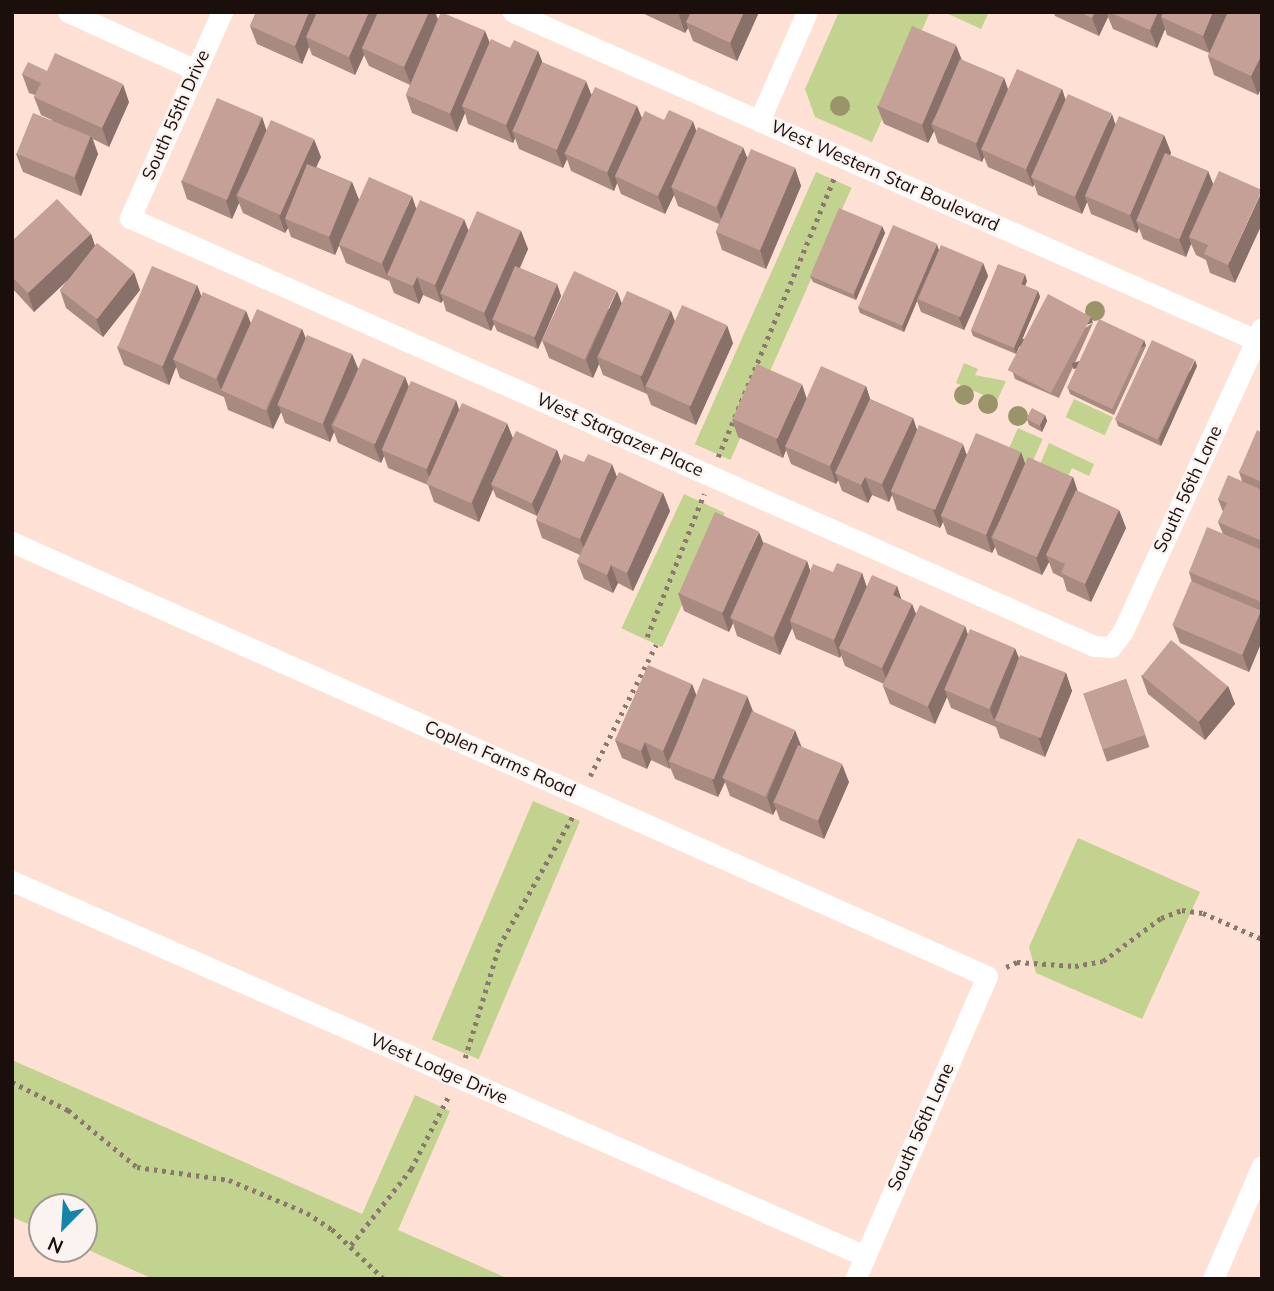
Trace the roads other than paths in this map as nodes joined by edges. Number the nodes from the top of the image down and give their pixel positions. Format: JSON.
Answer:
{"nodes":[{"id":1,"x":68,"y":12,"type":"edge"},
{"id":2,"x":222,"y":12,"type":"edge"},
{"id":3,"x":513,"y":12,"type":"edge"},
{"id":4,"x":807,"y":12,"type":"edge"},
{"id":5,"x":195,"y":70,"type":"junction"},
{"id":6,"x":759,"y":121,"type":"junction"},
{"id":7,"x":130,"y":218,"type":"joint"},
{"id":8,"x":1259,"y":334,"type":"edge"},
{"id":9,"x":12,"y":542,"type":"edge"},
{"id":10,"x":1111,"y":647,"type":"joint"},
{"id":11,"x":12,"y":881,"type":"edge"},
{"id":12,"x":987,"y":976,"type":"joint"},
{"id":13,"x":1260,"y":1173,"type":"edge"},
{"id":14,"x":865,"y":1256,"type":"junction"},
{"id":15,"x":855,"y":1279,"type":"edge"},
{"id":16,"x":1213,"y":1279,"type":"edge"}],
"edges":[{"from":1,"to":5,"type":"street"},
{"from":2,"to":5,"type":"street","name":"South 55th Drive"},
{"from":3,"to":6,"type":"street","name":"West Western Star Boulevard"},
{"from":4,"to":6,"type":"street"},
{"from":5,"to":7,"type":"street","name":"South 55th Drive"},
{"from":6,"to":8,"type":"street","name":"West Western Star Boulevard"},
{"from":7,"to":10,"type":"street","name":"West Stargazer Place"},
{"from":8,"to":10,"type":"street","name":"South 56th Lane"},
{"from":9,"to":12,"type":"street","name":"Coplen Farms Road"},
{"from":11,"to":14,"type":"street","name":"West Lodge Drive"},
{"from":12,"to":14,"type":"street","name":"South 56th Lane"},
{"from":13,"to":16,"type":"street"},
{"from":14,"to":15,"type":"street","name":"South 56th Lane"}]}
